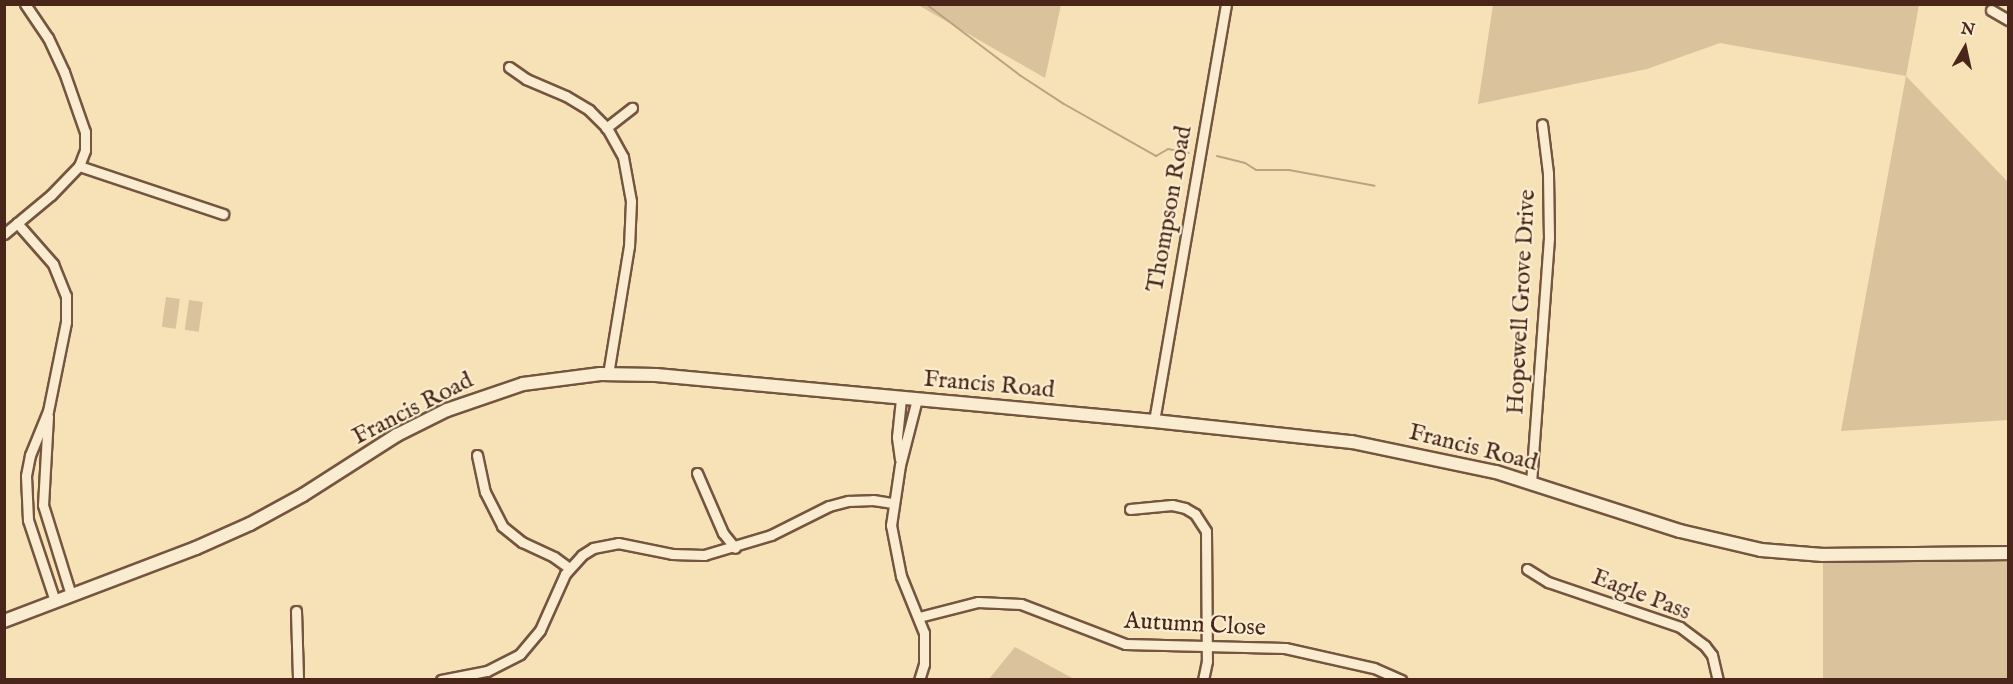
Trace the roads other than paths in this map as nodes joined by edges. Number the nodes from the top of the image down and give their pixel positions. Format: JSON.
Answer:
{"nodes":[{"id":1,"x":25,"y":4,"type":"edge"},
{"id":2,"x":1226,"y":4,"type":"edge"},
{"id":3,"x":1991,"y":10,"type":"dead end"},
{"id":4,"x":2008,"y":20,"type":"edge"},
{"id":5,"x":509,"y":67,"type":"dead end"},
{"id":6,"x":632,"y":108,"type":"dead end"},
{"id":7,"x":1542,"y":123,"type":"dead end"},
{"id":8,"x":606,"y":128,"type":"junction"},
{"id":9,"x":79,"y":166,"type":"junction"},
{"id":10,"x":223,"y":214,"type":"dead end"},
{"id":11,"x":17,"y":222,"type":"junction"},
{"id":12,"x":4,"y":234,"type":"edge"},
{"id":13,"x":608,"y":374,"type":"junction"},
{"id":14,"x":901,"y":398,"type":"junction"},
{"id":15,"x":917,"y":399,"type":"junction"},
{"id":16,"x":48,"y":411,"type":"junction"},
{"id":17,"x":1154,"y":421,"type":"junction"},
{"id":18,"x":477,"y":455,"type":"dead end"},
{"id":19,"x":900,"y":465,"type":"junction"},
{"id":20,"x":697,"y":473,"type":"dead end"},
{"id":21,"x":1531,"y":483,"type":"junction"},
{"id":22,"x":893,"y":503,"type":"junction"},
{"id":23,"x":1130,"y":509,"type":"dead end"},
{"id":24,"x":735,"y":548,"type":"junction"},
{"id":25,"x":2008,"y":553,"type":"edge"},
{"id":26,"x":568,"y":568,"type":"junction"},
{"id":27,"x":1527,"y":569,"type":"dead end"},
{"id":28,"x":71,"y":595,"type":"junction"},
{"id":29,"x":56,"y":601,"type":"junction"},
{"id":30,"x":296,"y":610,"type":"dead end"},
{"id":31,"x":920,"y":617,"type":"junction"},
{"id":32,"x":4,"y":621,"type":"edge"},
{"id":33,"x":1207,"y":648,"type":"junction"},
{"id":34,"x":298,"y":680,"type":"edge"},
{"id":35,"x":441,"y":680,"type":"edge"},
{"id":36,"x":920,"y":680,"type":"edge"},
{"id":37,"x":1203,"y":680,"type":"edge"},
{"id":38,"x":1401,"y":680,"type":"edge"},
{"id":39,"x":1718,"y":680,"type":"edge"}],
"edges":[{"from":1,"to":9,"type":"street"},
{"from":2,"to":17,"type":"street","name":"Thompson Road"},
{"from":3,"to":4,"type":"street"},
{"from":5,"to":8,"type":"street"},
{"from":6,"to":8,"type":"street"},
{"from":7,"to":21,"type":"street","name":"Hopewell Grove Drive"},
{"from":8,"to":13,"type":"street"},
{"from":9,"to":10,"type":"street"},
{"from":9,"to":11,"type":"street"},
{"from":11,"to":12,"type":"street"},
{"from":11,"to":16,"type":"street"},
{"from":13,"to":14,"type":"street","name":"Francis Road"},
{"from":13,"to":28,"type":"street","name":"Francis Road"},
{"from":14,"to":15,"type":"street","name":"Francis Road"},
{"from":14,"to":19,"type":"street"},
{"from":15,"to":17,"type":"street","name":"Francis Road"},
{"from":15,"to":19,"type":"street"},
{"from":16,"to":28,"type":"street"},
{"from":16,"to":29,"type":"street"},
{"from":17,"to":21,"type":"street","name":"Francis Road"},
{"from":18,"to":26,"type":"street"},
{"from":19,"to":22,"type":"street"},
{"from":20,"to":24,"type":"street"},
{"from":21,"to":25,"type":"street","name":"Francis Road"},
{"from":22,"to":24,"type":"street"},
{"from":22,"to":31,"type":"street"},
{"from":23,"to":33,"type":"street"},
{"from":24,"to":26,"type":"street"},
{"from":26,"to":35,"type":"street"},
{"from":27,"to":39,"type":"street","name":"Eagle Pass"},
{"from":28,"to":29,"type":"street","name":"Francis Road"},
{"from":29,"to":32,"type":"street","name":"Francis Road"},
{"from":30,"to":34,"type":"street"},
{"from":31,"to":33,"type":"street","name":"Autumn Close"},
{"from":31,"to":36,"type":"street"},
{"from":33,"to":37,"type":"street"},
{"from":33,"to":38,"type":"street","name":"Autumn Close"}]}
